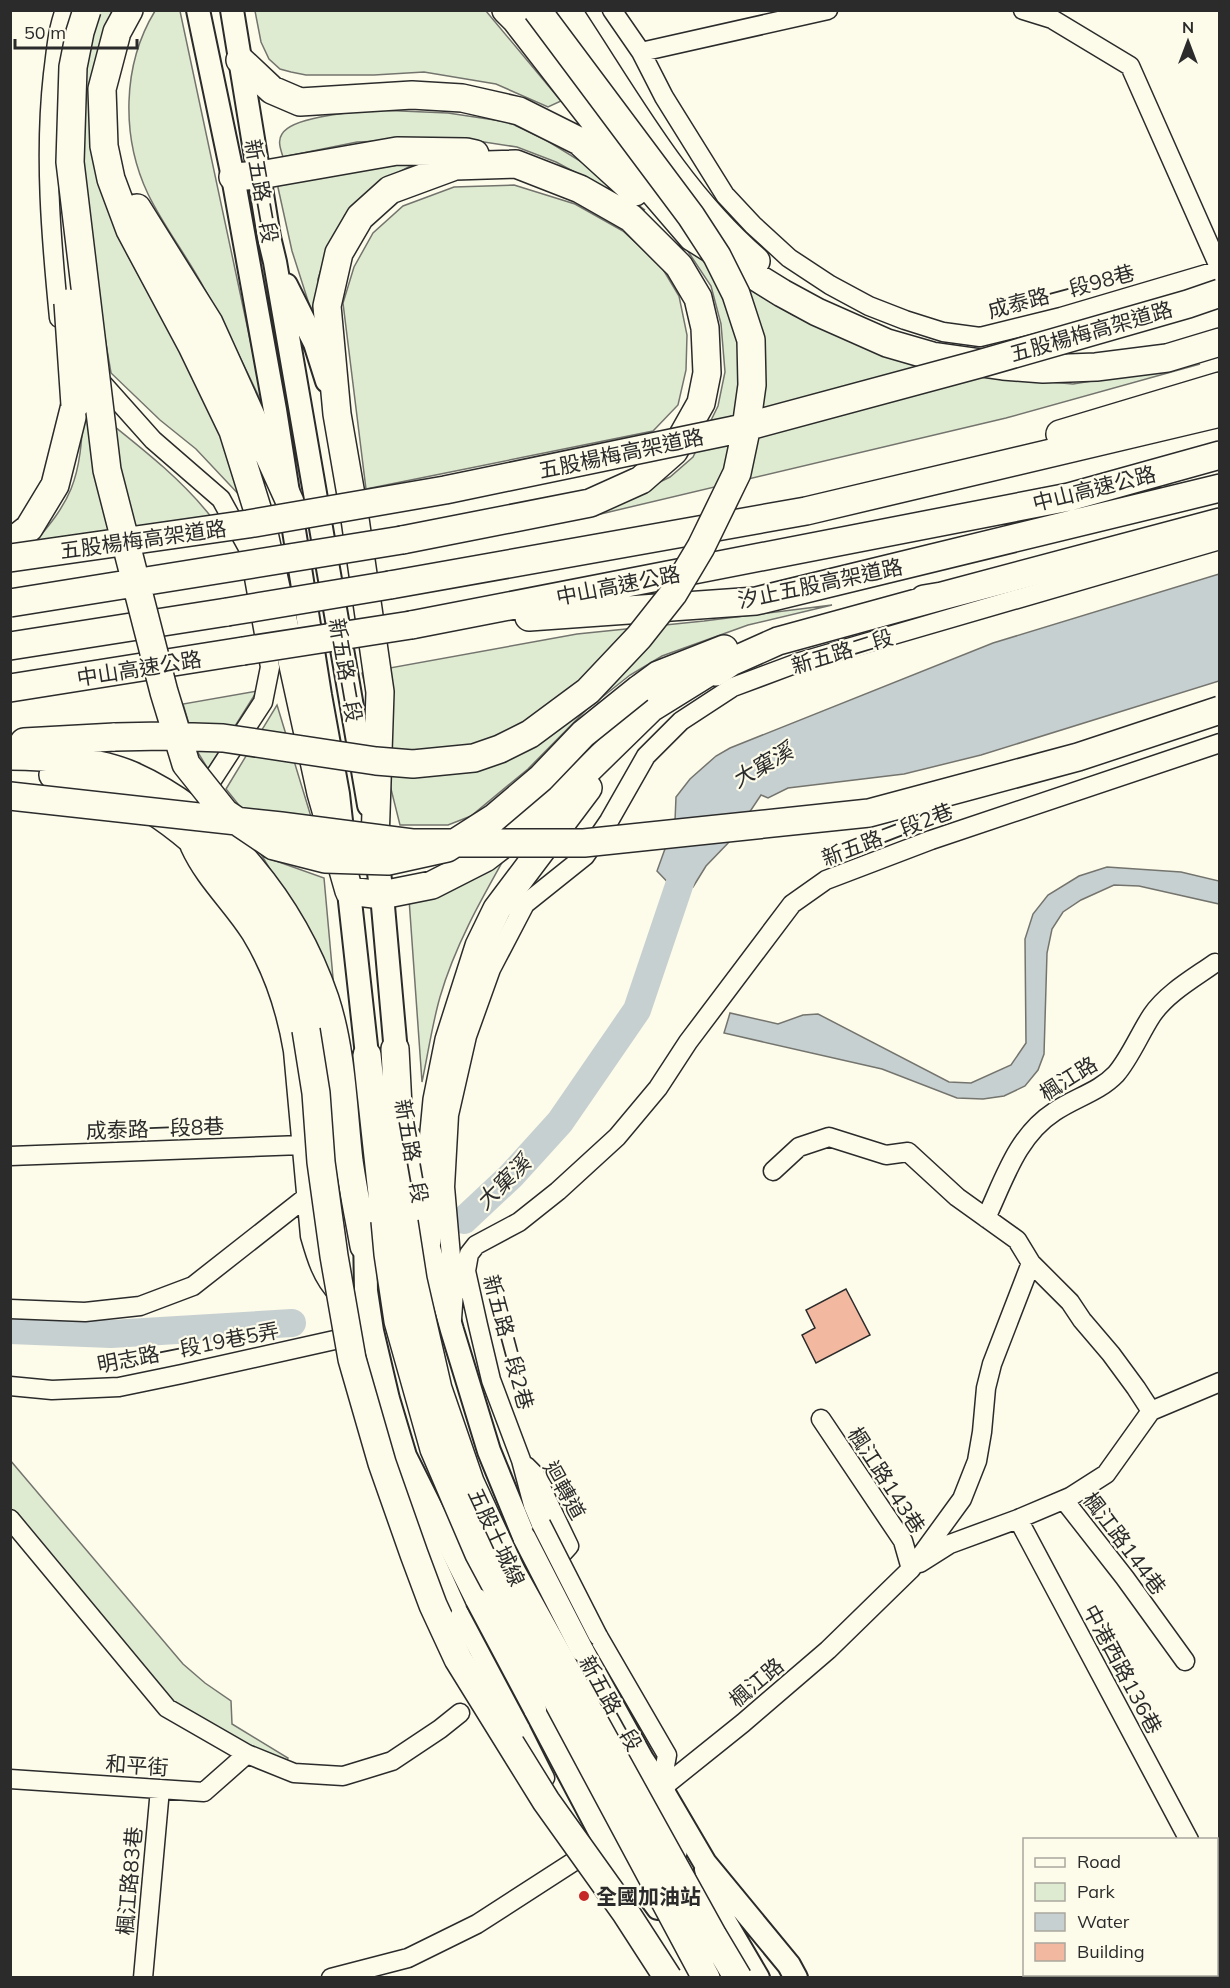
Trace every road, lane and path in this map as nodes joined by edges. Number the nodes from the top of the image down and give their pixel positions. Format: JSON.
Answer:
{"nodes":[{"id":1,"x":65,"y":10,"type":"edge"},
{"id":2,"x":77,"y":10,"type":"edge"},
{"id":3,"x":87,"y":10,"type":"edge"},
{"id":4,"x":129,"y":10,"type":"edge"},
{"id":5,"x":198,"y":10,"type":"edge"},
{"id":6,"x":232,"y":10,"type":"edge"},
{"id":7,"x":506,"y":10,"type":"edge"},
{"id":8,"x":537,"y":10,"type":"edge"},
{"id":9,"x":567,"y":10,"type":"edge"},
{"id":10,"x":612,"y":10,"type":"edge"},
{"id":11,"x":828,"y":10,"type":"edge"},
{"id":12,"x":1023,"y":10,"type":"edge"},
{"id":13,"x":641,"y":52,"type":"junction"},
{"id":14,"x":110,"y":54,"type":"junction"},
{"id":15,"x":240,"y":60,"type":"junction"},
{"id":16,"x":516,"y":164,"type":"junction"},
{"id":17,"x":260,"y":175,"type":"junction"},
{"id":18,"x":233,"y":177,"type":"junction"},
{"id":19,"x":692,"y":237,"type":"junction"},
{"id":20,"x":275,"y":262,"type":"junction"},
{"id":21,"x":1220,"y":269,"type":"edge"},
{"id":22,"x":1220,"y":293,"type":"edge"},
{"id":23,"x":1220,"y":342,"type":"edge"},
{"id":24,"x":887,"y":343,"type":"junction"},
{"id":25,"x":1220,"y":386,"type":"edge"},
{"id":26,"x":1220,"y":413,"type":"edge"},
{"id":27,"x":337,"y":414,"type":"junction"},
{"id":28,"x":1220,"y":455,"type":"edge"},
{"id":29,"x":1220,"y":488,"type":"edge"},
{"id":30,"x":290,"y":502,"type":"junction"},
{"id":31,"x":806,"y":511,"type":"junction"},
{"id":32,"x":1220,"y":522,"type":"edge"},
{"id":33,"x":1220,"y":540,"type":"edge"},
{"id":34,"x":10,"y":543,"type":"edge"},
{"id":35,"x":10,"y":558,"type":"edge"},
{"id":36,"x":942,"y":596,"type":"junction"},
{"id":37,"x":10,"y":603,"type":"edge"},
{"id":38,"x":411,"y":625,"type":"junction"},
{"id":39,"x":10,"y":646,"type":"edge"},
{"id":40,"x":731,"y":662,"type":"junction"},
{"id":41,"x":10,"y":688,"type":"edge"},
{"id":42,"x":1220,"y":710,"type":"edge"},
{"id":43,"x":10,"y":743,"type":"edge"},
{"id":44,"x":1220,"y":743,"type":"edge"},
{"id":45,"x":10,"y":756,"type":"edge"},
{"id":46,"x":10,"y":769,"type":"edge"},
{"id":47,"x":10,"y":796,"type":"edge"},
{"id":48,"x":201,"y":798,"type":"dead end"},
{"id":49,"x":375,"y":842,"type":"junction"},
{"id":50,"x":189,"y":844,"type":"dead end"},
{"id":51,"x":349,"y":891,"type":"junction"},
{"id":52,"x":382,"y":895,"type":"junction"},
{"id":53,"x":1215,"y":963,"type":"dead end"},
{"id":54,"x":395,"y":1049,"type":"junction"},
{"id":55,"x":368,"y":1054,"type":"junction"},
{"id":56,"x":302,"y":1145,"type":"junction"},
{"id":57,"x":10,"y":1156,"type":"edge"},
{"id":58,"x":773,"y":1171,"type":"dead end"},
{"id":59,"x":305,"y":1198,"type":"junction"},
{"id":60,"x":986,"y":1218,"type":"junction"},
{"id":61,"x":395,"y":1221,"type":"junction"},
{"id":62,"x":427,"y":1241,"type":"junction"},
{"id":63,"x":364,"y":1246,"type":"junction"},
{"id":64,"x":1031,"y":1263,"type":"junction"},
{"id":65,"x":10,"y":1309,"type":"edge"},
{"id":66,"x":452,"y":1330,"type":"junction"},
{"id":67,"x":372,"y":1332,"type":"junction"},
{"id":68,"x":468,"y":1378,"type":"junction"},
{"id":69,"x":1220,"y":1382,"type":"edge"},
{"id":70,"x":10,"y":1386,"type":"edge"},
{"id":71,"x":1151,"y":1411,"type":"junction"},
{"id":72,"x":821,"y":1419,"type":"dead end"},
{"id":73,"x":405,"y":1456,"type":"junction"},
{"id":74,"x":521,"y":1460,"type":"junction"},
{"id":75,"x":1064,"y":1500,"type":"junction"},
{"id":76,"x":10,"y":1519,"type":"edge"},
{"id":77,"x":1018,"y":1519,"type":"junction"},
{"id":78,"x":533,"y":1531,"type":"junction"},
{"id":79,"x":911,"y":1569,"type":"junction"},
{"id":80,"x":1185,"y":1661,"type":"dead end"},
{"id":81,"x":460,"y":1713,"type":"dead end"},
{"id":82,"x":247,"y":1754,"type":"junction"},
{"id":83,"x":10,"y":1779,"type":"edge"},
{"id":84,"x":661,"y":1788,"type":"junction"},
{"id":85,"x":160,"y":1789,"type":"junction"},
{"id":86,"x":602,"y":1836,"type":"junction"},
{"id":87,"x":1188,"y":1838,"type":"edge"},
{"id":88,"x":705,"y":1863,"type":"junction"},
{"id":89,"x":670,"y":1926,"type":"junction"},
{"id":90,"x":143,"y":1977,"type":"edge"},
{"id":91,"x":331,"y":1977,"type":"edge"},
{"id":92,"x":667,"y":1977,"type":"edge"},
{"id":93,"x":697,"y":1977,"type":"edge"},
{"id":94,"x":705,"y":1977,"type":"edge"},
{"id":95,"x":733,"y":1977,"type":"edge"},
{"id":96,"x":738,"y":1977,"type":"edge"},
{"id":97,"x":758,"y":1977,"type":"edge"},
{"id":98,"x":796,"y":1977,"type":"edge"}],
"edges":[{"from":1,"to":48,"type":"street"},
{"from":2,"to":34,"type":"highway","bridge":true},
{"from":3,"to":36,"type":"highway","bridge":true},
{"from":4,"to":14,"type":"highway"},
{"from":5,"to":18,"type":"main road","name":"新五路二段"},
{"from":6,"to":15,"type":"main road","name":"新五路二段"},
{"from":7,"to":19,"type":"highway"},
{"from":8,"to":43,"type":"highway","bridge":true},
{"from":9,"to":24,"type":"highway"},
{"from":10,"to":13,"type":"street","name":"成泰路一段98巷"},
{"from":11,"to":13,"type":"street"},
{"from":12,"to":21,"type":"street"},
{"from":13,"to":21,"type":"street","name":"成泰路一段98巷"},
{"from":14,"to":30,"type":"highway"},
{"from":14,"to":51,"type":"highway"},
{"from":15,"to":17,"type":"main road","name":"新五路二段"},
{"from":15,"to":19,"type":"highway"},
{"from":16,"to":17,"type":"highway"},
{"from":16,"to":27,"type":"highway"},
{"from":16,"to":37,"type":"highway","bridge":true},
{"from":17,"to":18,"type":"highway"},
{"from":17,"to":20,"type":"main road","name":"新五路二段"},
{"from":18,"to":30,"type":"main road","name":"新五路二段"},
{"from":19,"to":24,"type":"highway"},
{"from":20,"to":27,"type":"main road"},
{"from":20,"to":49,"type":"main road","name":"新五路二段"},
{"from":22,"to":35,"type":"highway","name":"五股楊梅高架道路","bridge":true},
{"from":23,"to":24,"type":"highway"},
{"from":25,"to":31,"type":"highway"},
{"from":26,"to":31,"type":"highway","name":"中山高速公路"},
{"from":27,"to":49,"type":"highway"},
{"from":28,"to":38,"type":"highway","name":"中山高速公路"},
{"from":29,"to":38,"type":"highway","name":"汐止五股高架道路"},
{"from":30,"to":51,"type":"main road","name":"新五路二段"},
{"from":31,"to":39,"type":"highway","name":"中山高速公路","bridge":true},
{"from":32,"to":36,"type":"highway"},
{"from":33,"to":66,"type":"street","name":"新五路二段"},
{"from":36,"to":40,"type":"highway"},
{"from":38,"to":41,"type":"highway","name":"中山高速公路","bridge":true},
{"from":40,"to":52,"type":"highway"},
{"from":40,"to":62,"type":"highway"},
{"from":42,"to":47,"type":"highway","bridge":true},
{"from":44,"to":74,"type":"street","name":"新五路二段2巷"},
{"from":45,"to":63,"type":"highway"},
{"from":46,"to":92,"type":"highway","bridge":true},
{"from":49,"to":52,"type":"main road","name":"新五路二段"},
{"from":50,"to":56,"type":"street","name":"新五路二段"},
{"from":51,"to":52,"type":"highway"},
{"from":51,"to":55,"type":"main road","name":"新五路二段"},
{"from":52,"to":54,"type":"main road","name":"新五路二段"},
{"from":53,"to":60,"type":"street","name":"楓江路"},
{"from":54,"to":61,"type":"highway","name":"五股土城線"},
{"from":54,"to":62,"type":"main road","name":"新五路二段"},
{"from":55,"to":61,"type":"highway","name":"五股土城線"},
{"from":55,"to":63,"type":"main road","name":"新五路二段"},
{"from":56,"to":57,"type":"street","name":"成泰路一段8巷"},
{"from":56,"to":59,"type":"street","name":"新五路二段"},
{"from":58,"to":60,"type":"street"},
{"from":59,"to":65,"type":"street"},
{"from":59,"to":67,"type":"street","name":"新五路二段"},
{"from":60,"to":64,"type":"street"},
{"from":61,"to":94,"type":"highway","name":"五股土城線","bridge":true},
{"from":61,"to":96,"type":"highway","name":"五股土城線","bridge":true},
{"from":62,"to":66,"type":"main road","name":"新五路二段"},
{"from":63,"to":67,"type":"main road","name":"新五路二段"},
{"from":64,"to":71,"type":"street"},
{"from":64,"to":79,"type":"street","name":"楓江路"},
{"from":66,"to":68,"type":"main road","name":"新五路二段"},
{"from":67,"to":70,"type":"street","name":"明志路一段19巷5弄"},
{"from":67,"to":73,"type":"main road","name":"新五路二段"},
{"from":68,"to":74,"type":"street","name":"迴轉道"},
{"from":68,"to":78,"type":"main road","name":"新五路二段"},
{"from":69,"to":71,"type":"street"},
{"from":71,"to":75,"type":"street"},
{"from":72,"to":79,"type":"street","name":"楓江路143巷"},
{"from":73,"to":74,"type":"street","name":"迴轉道"},
{"from":73,"to":86,"type":"main road","name":"新五路二段","bridge":true},
{"from":73,"to":86,"type":"street","bridge":true},
{"from":74,"to":78,"type":"street"},
{"from":75,"to":77,"type":"street","name":"楓江路144巷"},
{"from":75,"to":80,"type":"street","name":"楓江路144巷"},
{"from":76,"to":82,"type":"street"},
{"from":77,"to":79,"type":"street","name":"楓江路144巷"},
{"from":77,"to":87,"type":"street","name":"中港西路136巷"},
{"from":78,"to":84,"type":"main road","name":"新五路一段","bridge":true},
{"from":79,"to":84,"type":"street","name":"楓江路"},
{"from":81,"to":82,"type":"street"},
{"from":82,"to":85,"type":"street","name":"和平街"},
{"from":83,"to":85,"type":"street","name":"和平街"},
{"from":84,"to":86,"type":"street","name":"楓江路"},
{"from":84,"to":88,"type":"main road","name":"新五路一段"},
{"from":84,"to":95,"type":"highway"},
{"from":85,"to":90,"type":"street","name":"楓江路83巷"},
{"from":86,"to":89,"type":"main road"},
{"from":86,"to":91,"type":"street","name":"楓江路"},
{"from":86,"to":92,"type":"main road"},
{"from":88,"to":97,"type":"main road","name":"新五路一段"},
{"from":88,"to":98,"type":"main road","name":"新五路一段"},
{"from":89,"to":93,"type":"main road"},
{"from":89,"to":94,"type":"highway"}]}
